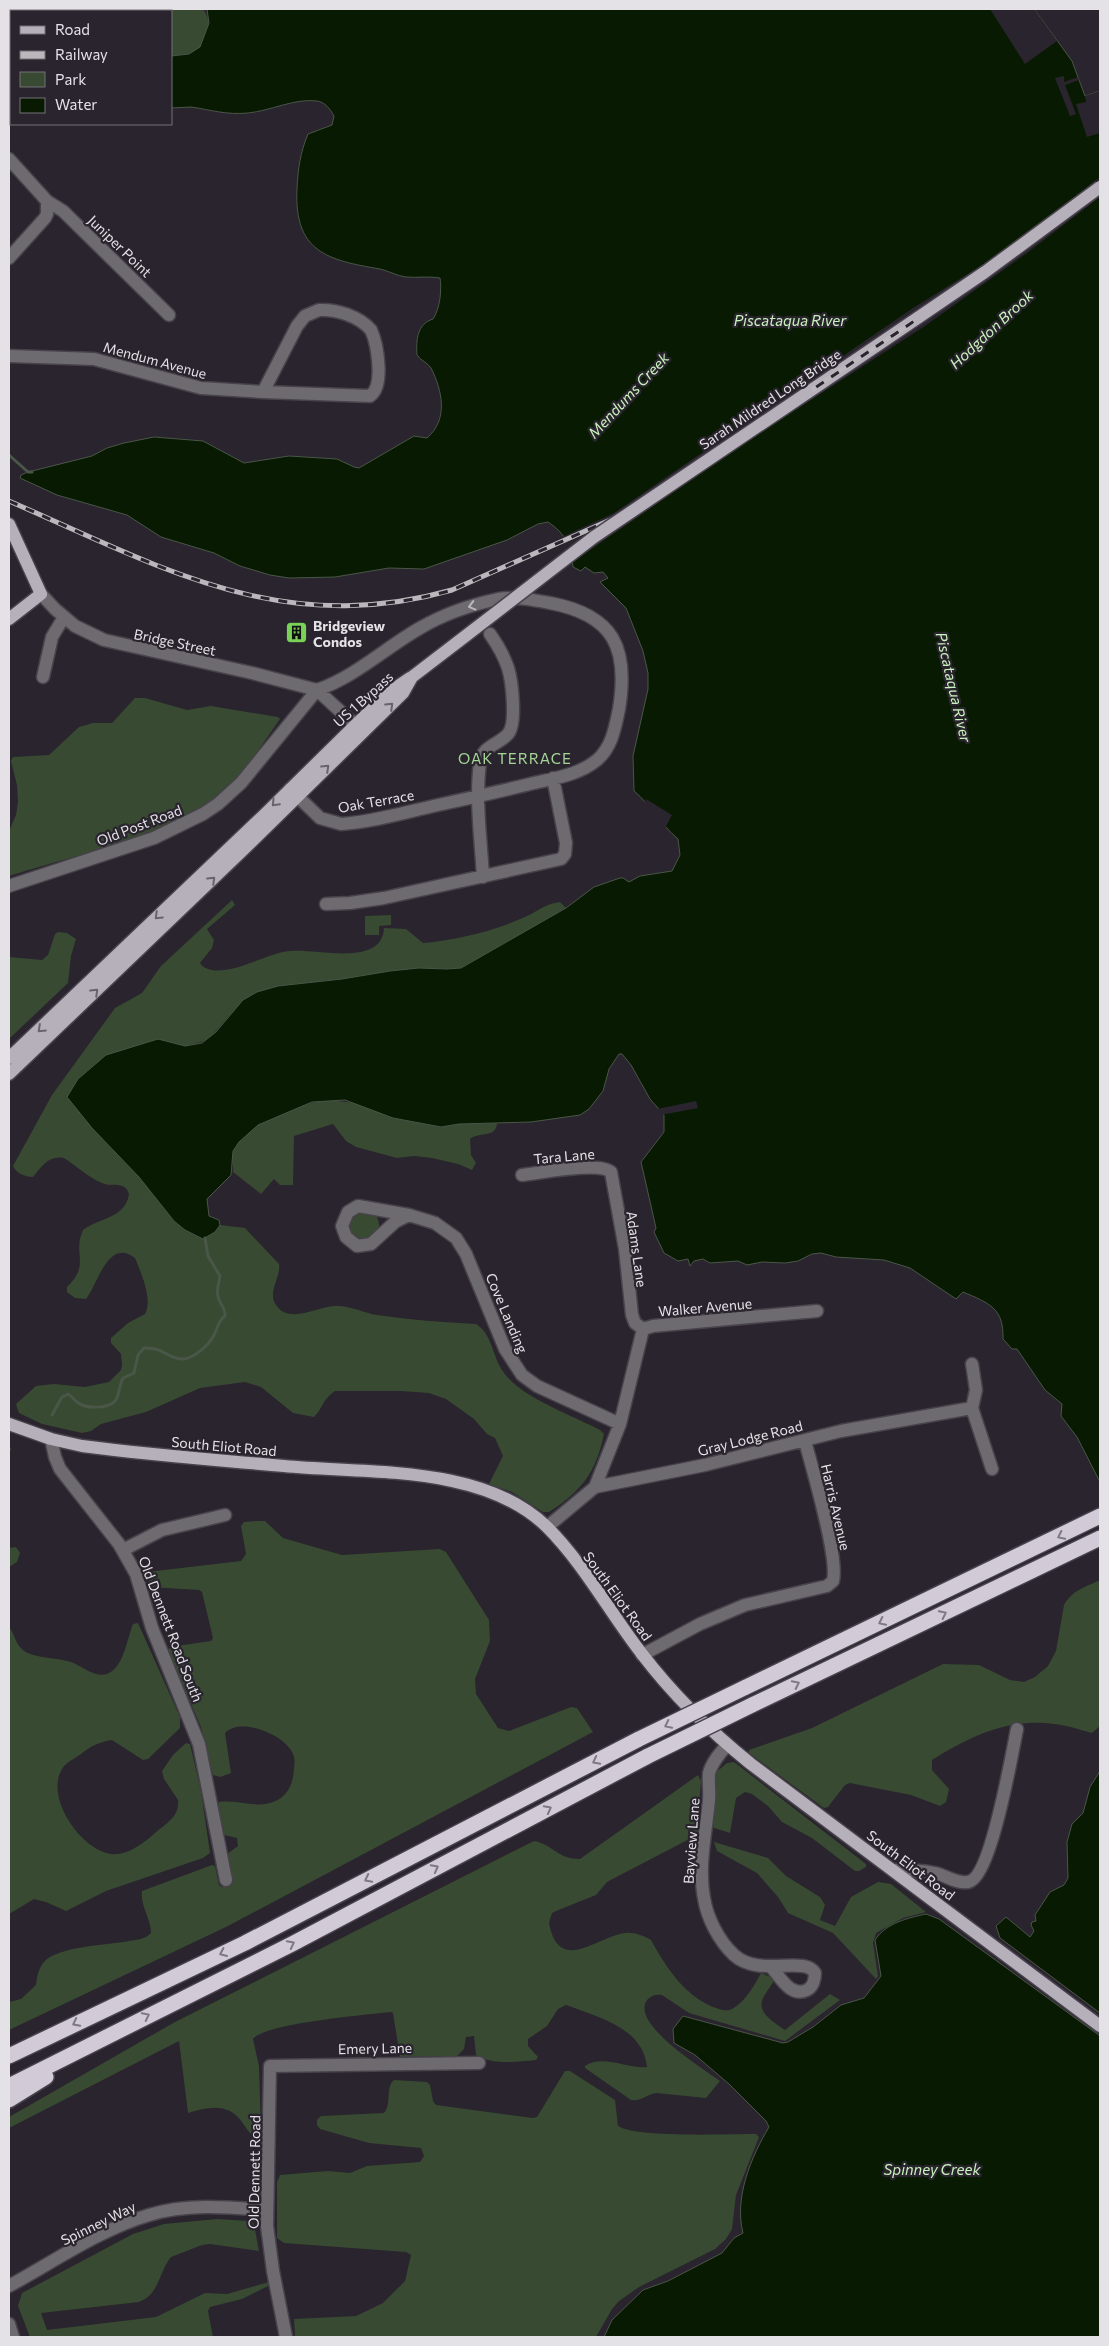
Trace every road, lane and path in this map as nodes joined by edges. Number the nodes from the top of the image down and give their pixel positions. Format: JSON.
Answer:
{"nodes":[{"id":1,"x":9,"y":159,"type":"edge"},
{"id":2,"x":1100,"y":188,"type":"edge"},
{"id":3,"x":47,"y":201,"type":"junction"},
{"id":4,"x":9,"y":258,"type":"edge"},
{"id":5,"x":170,"y":315,"type":"dead end"},
{"id":6,"x":9,"y":356,"type":"edge"},
{"id":7,"x":263,"y":392,"type":"junction"},
{"id":8,"x":9,"y":524,"type":"edge"},
{"id":9,"x":41,"y":594,"type":"junction"},
{"id":10,"x":64,"y":617,"type":"junction"},
{"id":11,"x":9,"y":619,"type":"edge"},
{"id":12,"x":490,"y":634,"type":"dead end"},
{"id":13,"x":43,"y":676,"type":"dead end"},
{"id":14,"x":317,"y":690,"type":"junction"},
{"id":15,"x":359,"y":728,"type":"junction"},
{"id":16,"x":553,"y":778,"type":"junction"},
{"id":17,"x":294,"y":792,"type":"junction"},
{"id":18,"x":479,"y":796,"type":"junction"},
{"id":19,"x":483,"y":877,"type":"junction"},
{"id":20,"x":9,"y":886,"type":"edge"},
{"id":21,"x":326,"y":904,"type":"dead end"},
{"id":22,"x":9,"y":1058,"type":"edge"},
{"id":23,"x":9,"y":1074,"type":"edge"},
{"id":24,"x":608,"y":1170,"type":"joint"},
{"id":25,"x":522,"y":1175,"type":"dead end"},
{"id":26,"x":409,"y":1215,"type":"junction"},
{"id":27,"x":817,"y":1311,"type":"dead end"},
{"id":28,"x":643,"y":1329,"type":"junction"},
{"id":29,"x":972,"y":1364,"type":"dead end"},
{"id":30,"x":972,"y":1408,"type":"junction"},
{"id":31,"x":9,"y":1424,"type":"edge"},
{"id":32,"x":620,"y":1424,"type":"junction"},
{"id":33,"x":51,"y":1439,"type":"junction"},
{"id":34,"x":805,"y":1440,"type":"junction"},
{"id":35,"x":992,"y":1469,"type":"dead end"},
{"id":36,"x":595,"y":1487,"type":"junction"},
{"id":37,"x":226,"y":1515,"type":"dead end"},
{"id":38,"x":1100,"y":1516,"type":"edge"},
{"id":39,"x":547,"y":1527,"type":"junction"},
{"id":40,"x":1100,"y":1538,"type":"edge"},
{"id":41,"x":123,"y":1550,"type":"junction"},
{"id":42,"x":642,"y":1655,"type":"junction"},
{"id":43,"x":1017,"y":1729,"type":"dead end"},
{"id":44,"x":727,"y":1745,"type":"junction"},
{"id":45,"x":893,"y":1870,"type":"junction"},
{"id":46,"x":226,"y":1880,"type":"dead end"},
{"id":47,"x":772,"y":1968,"type":"dead end"},
{"id":48,"x":1100,"y":2026,"type":"edge"},
{"id":49,"x":118,"y":2030,"type":"junction"},
{"id":50,"x":9,"y":2056,"type":"edge"},
{"id":51,"x":480,"y":2063,"type":"dead end"},
{"id":52,"x":270,"y":2066,"type":"joint"},
{"id":53,"x":9,"y":2086,"type":"edge"},
{"id":54,"x":9,"y":2100,"type":"edge"},
{"id":55,"x":267,"y":2210,"type":"junction"},
{"id":56,"x":9,"y":2286,"type":"edge"},
{"id":57,"x":9,"y":2324,"type":"edge"},
{"id":58,"x":14,"y":2337,"type":"edge"},
{"id":59,"x":286,"y":2337,"type":"edge"}],
"edges":[{"from":1,"to":3,"type":"street","name":"Juniper Point"},
{"from":2,"to":15,"type":"main road","name":"Sarah Mildred Long Bridge","bridge":true},
{"from":3,"to":4,"type":"street"},
{"from":3,"to":5,"type":"street","name":"Juniper Point"},
{"from":6,"to":7,"type":"street","name":"Mendum Avenue"},
{"from":7,"to":7,"type":"street","name":"Mendum Avenue"},
{"from":8,"to":9,"type":"main road"},
{"from":9,"to":10,"type":"street","name":"Bridge Street"},
{"from":9,"to":11,"type":"main road"},
{"from":10,"to":13,"type":"street"},
{"from":10,"to":14,"type":"street","name":"Bridge Street"},
{"from":12,"to":18,"type":"street"},
{"from":14,"to":15,"type":"street","name":"Bridge Street"},
{"from":16,"to":14,"type":"street","name":"Oak Terrace","one_way":true},
{"from":14,"to":20,"type":"street","name":"Old Post Road"},
{"from":17,"to":15,"type":"main road","one_way":true},
{"from":15,"to":17,"type":"main road","name":"US 1 Bypass"},
{"from":16,"to":18,"type":"street","name":"Oak Terrace"},
{"from":16,"to":19,"type":"street"},
{"from":17,"to":18,"type":"street","name":"Oak Terrace"},
{"from":17,"to":22,"type":"main road","one_way":true},
{"from":23,"to":17,"type":"main road","one_way":true},
{"from":18,"to":19,"type":"street"},
{"from":19,"to":21,"type":"street"},
{"from":24,"to":25,"type":"street","name":"Tara Lane"},
{"from":24,"to":28,"type":"street","name":"Adams Lane"},
{"from":26,"to":26,"type":"street","name":"Cove Landing"},
{"from":26,"to":32,"type":"street","name":"Cove Landing"},
{"from":27,"to":28,"type":"street","name":"Walker Avenue"},
{"from":28,"to":32,"type":"street","name":"Walker Avenue"},
{"from":29,"to":30,"type":"street"},
{"from":30,"to":34,"type":"street","name":"Gray Lodge Road"},
{"from":30,"to":35,"type":"street"},
{"from":31,"to":33,"type":"main road","name":"South Eliot Road"},
{"from":32,"to":36,"type":"street","name":"Walker Avenue"},
{"from":33,"to":39,"type":"main road","name":"South Eliot Road"},
{"from":33,"to":41,"type":"street","name":"Old Dennett Road South"},
{"from":34,"to":36,"type":"street","name":"Gray Lodge Road"},
{"from":34,"to":42,"type":"street","name":"Harris Avenue"},
{"from":36,"to":39,"type":"street","name":"Gray Lodge Road"},
{"from":37,"to":41,"type":"street"},
{"from":38,"to":50,"type":"highway","one_way":true,"bridge":true},
{"from":39,"to":42,"type":"main road","name":"South Eliot Road"},
{"from":49,"to":40,"type":"highway","one_way":true,"bridge":true},
{"from":41,"to":46,"type":"street","name":"Old Dennett Road South"},
{"from":42,"to":44,"type":"main road","name":"South Eliot Road"},
{"from":43,"to":45,"type":"street"},
{"from":44,"to":45,"type":"main road","name":"South Eliot Road"},
{"from":44,"to":47,"type":"street","name":"Bayview Lane"},
{"from":45,"to":48,"type":"main road","name":"South Eliot Road"},
{"from":49,"to":53,"type":"highway"},
{"from":49,"to":54,"type":"highway"},
{"from":51,"to":52,"type":"street","name":"Emery Lane"},
{"from":52,"to":55,"type":"street","name":"Old Dennett Road"},
{"from":55,"to":56,"type":"street","name":"Spinney Way"},
{"from":55,"to":59,"type":"street","name":"Old Dennett Road"},
{"from":57,"to":58,"type":"street"}]}
